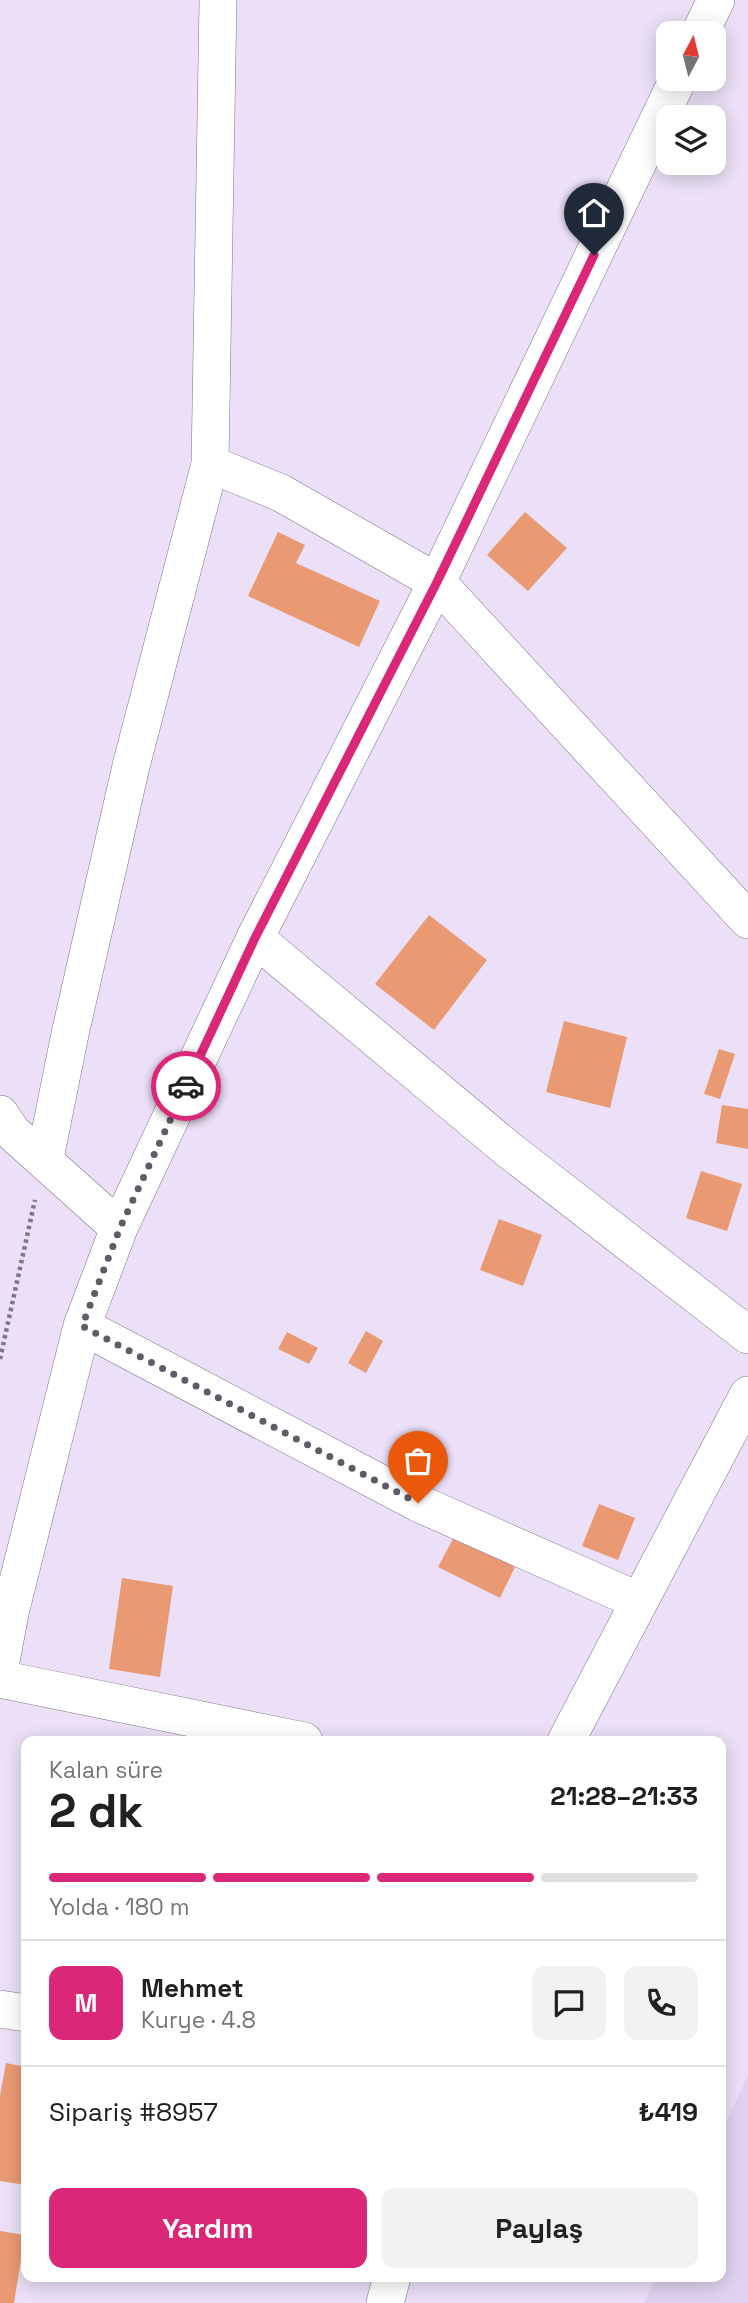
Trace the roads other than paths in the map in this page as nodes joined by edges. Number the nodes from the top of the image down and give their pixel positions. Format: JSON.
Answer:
{"nodes":[{"id":1,"x":218,"y":0,"type":"edge"},
{"id":2,"x":716,"y":0,"type":"edge"},
{"id":3,"x":706,"y":21,"type":"edge"},
{"id":4,"x":672,"y":91,"type":"edge"},
{"id":5,"x":210,"y":464,"type":"junction"},
{"id":6,"x":437,"y":582,"type":"junction"},
{"id":7,"x":748,"y":920,"type":"edge"},
{"id":8,"x":255,"y":938,"type":"junction"},
{"id":9,"x":0,"y":1114,"type":"edge"},
{"id":10,"x":44,"y":1158,"type":"junction"},
{"id":11,"x":120,"y":1228,"type":"junction"},
{"id":12,"x":82,"y":1326,"type":"junction"},
{"id":13,"x":748,"y":1335,"type":"edge"},
{"id":14,"x":748,"y":1395,"type":"edge"},
{"id":15,"x":639,"y":1601,"type":"junction"},
{"id":16,"x":0,"y":1667,"type":"edge"},
{"id":17,"x":0,"y":1679,"type":"edge"},
{"id":18,"x":279,"y":1736,"type":"edge"},
{"id":19,"x":569,"y":1736,"type":"edge"},
{"id":20,"x":0,"y":2009,"type":"edge"},
{"id":21,"x":21,"y":2012,"type":"edge"},
{"id":22,"x":390,"y":2282,"type":"edge"},
{"id":23,"x":384,"y":2303,"type":"edge"}],
"edges":[{"from":1,"to":5,"type":"street"},
{"from":2,"to":3,"type":"street"},
{"from":4,"to":6,"type":"street"},
{"from":5,"to":6,"type":"street"},
{"from":5,"to":10,"type":"street"},
{"from":6,"to":7,"type":"street"},
{"from":6,"to":8,"type":"street"},
{"from":8,"to":11,"type":"street"},
{"from":8,"to":13,"type":"street"},
{"from":9,"to":10,"type":"street"},
{"from":10,"to":11,"type":"street"},
{"from":11,"to":12,"type":"street"},
{"from":12,"to":15,"type":"street"},
{"from":12,"to":16,"type":"street"},
{"from":14,"to":15,"type":"street"},
{"from":15,"to":19,"type":"street"},
{"from":17,"to":18,"type":"street"},
{"from":20,"to":21,"type":"street"},
{"from":22,"to":23,"type":"street"}]}
